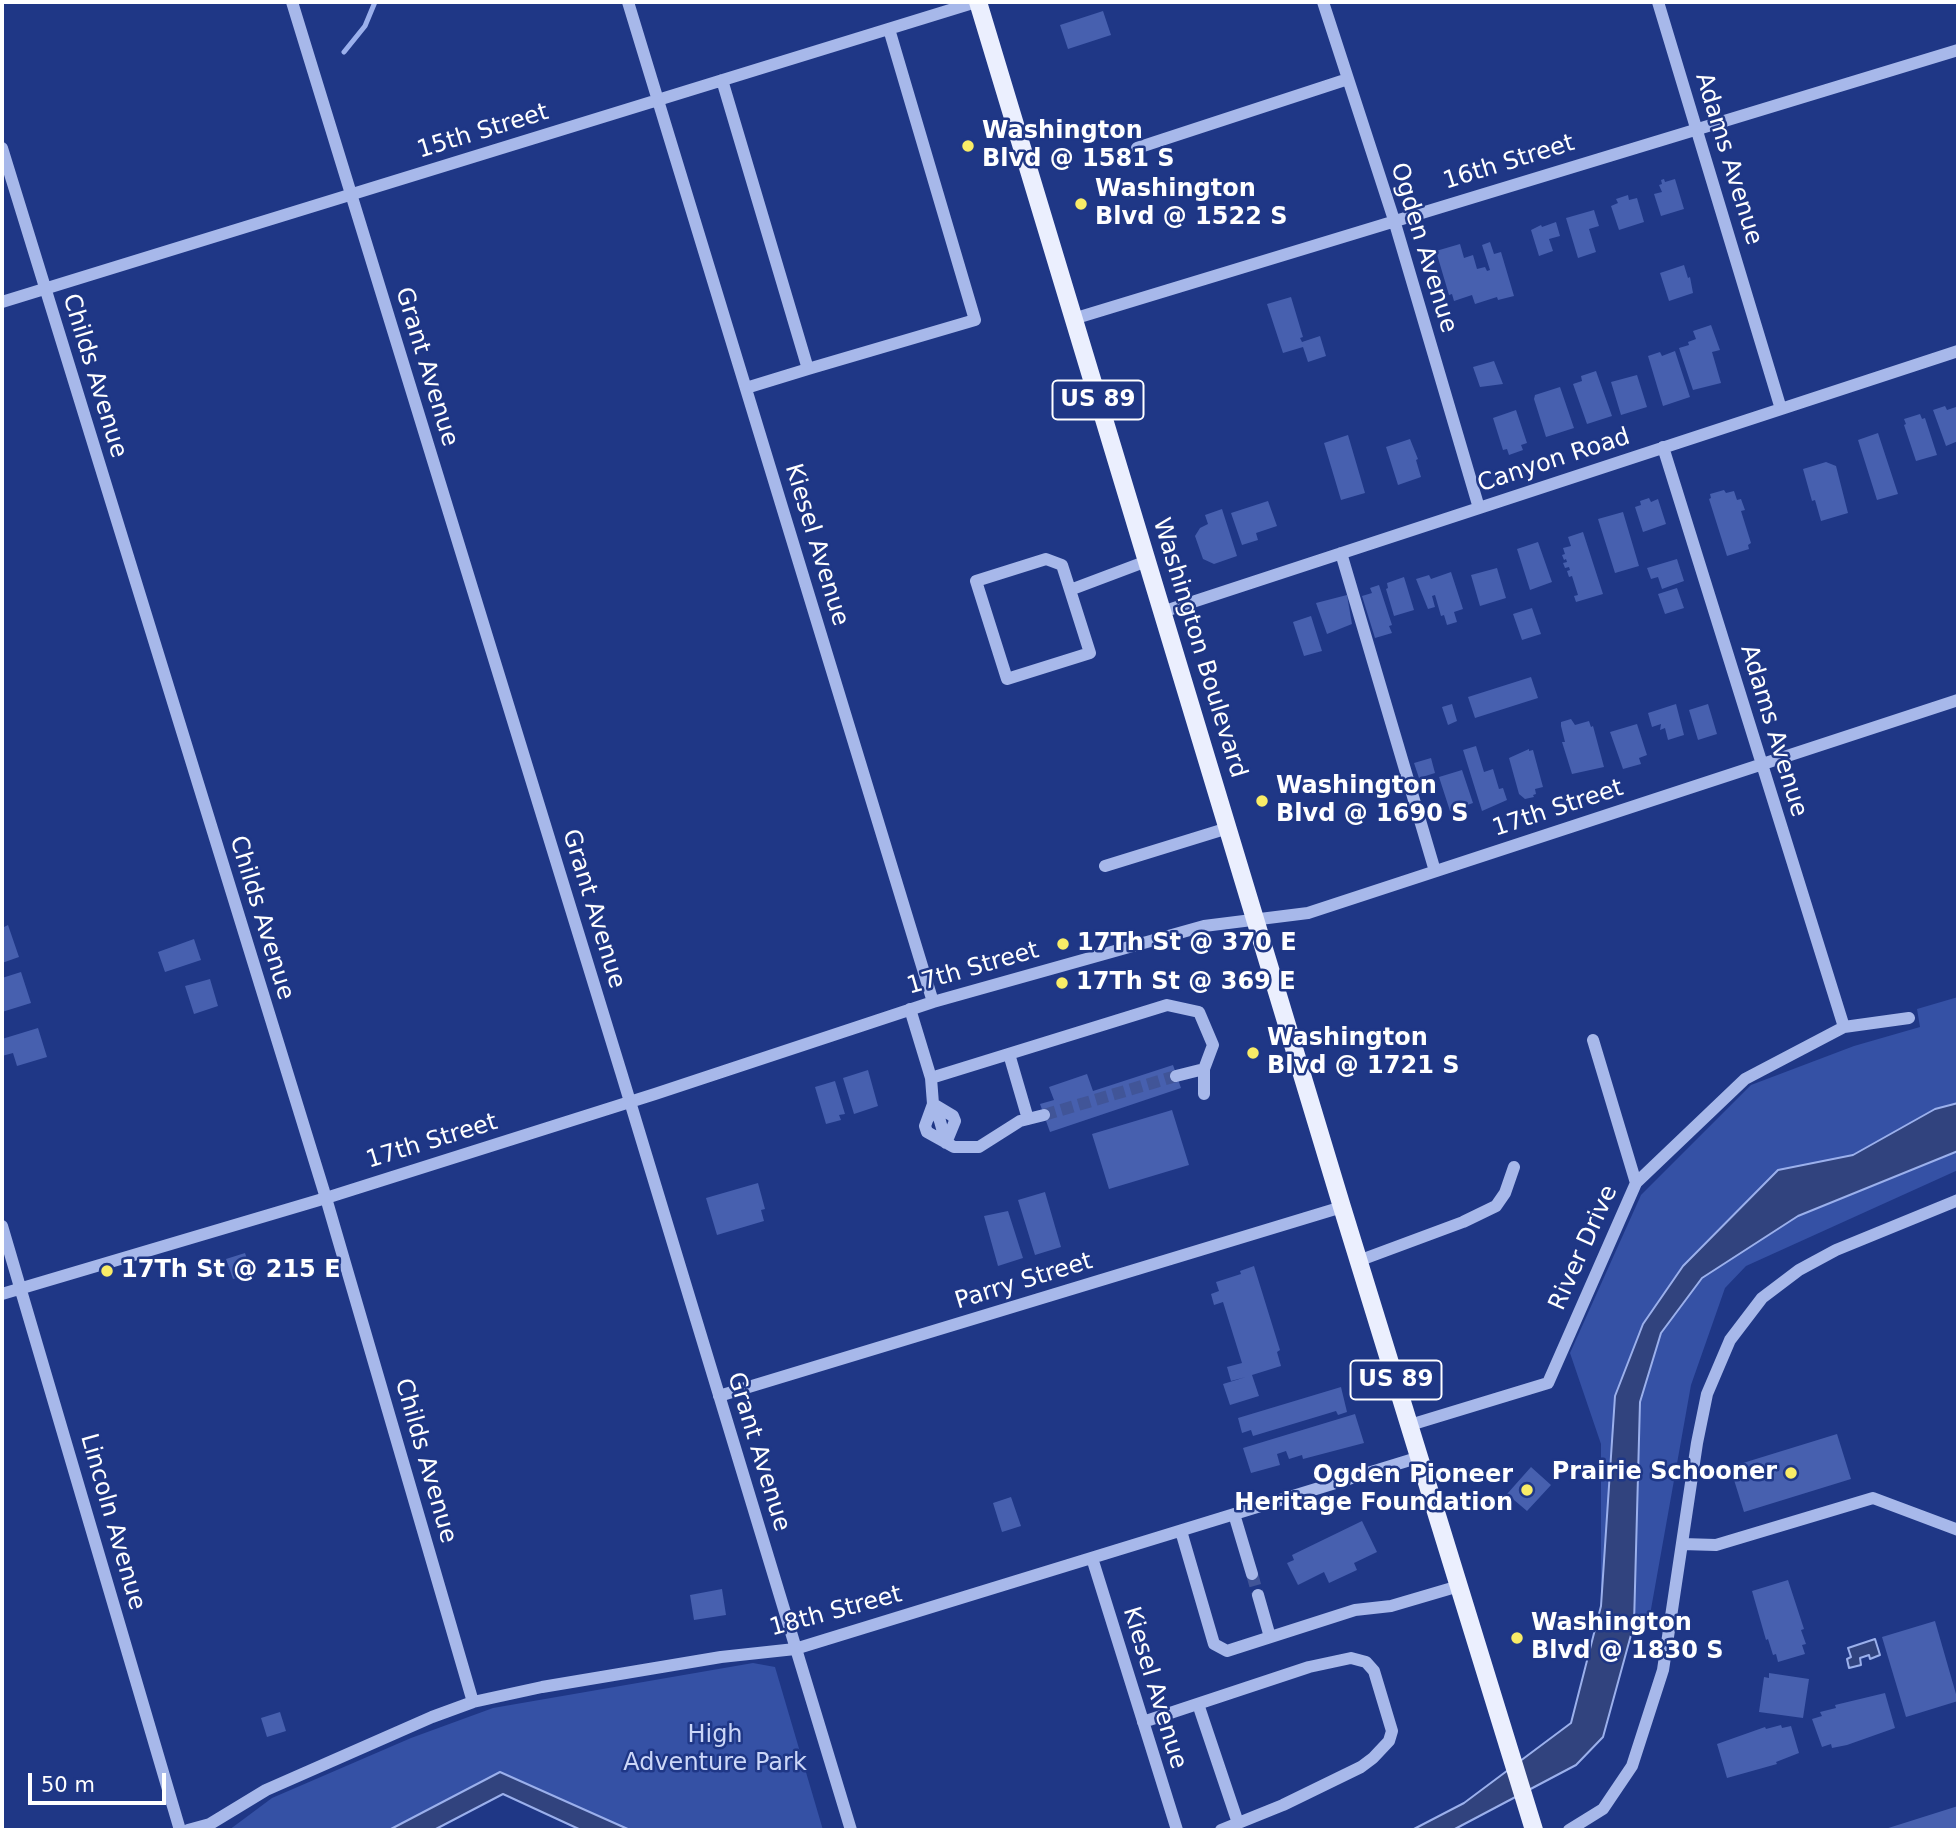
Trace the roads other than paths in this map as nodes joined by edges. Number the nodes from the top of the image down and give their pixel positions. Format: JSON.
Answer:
{"nodes":[{"id":1,"x":292,"y":2,"type":"edge"},
{"id":2,"x":628,"y":2,"type":"edge"},
{"id":3,"x":977,"y":2,"type":"edge"},
{"id":4,"x":1323,"y":2,"type":"edge"},
{"id":5,"x":1658,"y":2,"type":"edge"},
{"id":6,"x":889,"y":29,"type":"junction"},
{"id":7,"x":1958,"y":50,"type":"edge"},
{"id":8,"x":1348,"y":79,"type":"junction"},
{"id":9,"x":722,"y":80,"type":"junction"},
{"id":10,"x":658,"y":100,"type":"junction"},
{"id":11,"x":1696,"y":128,"type":"junction"},
{"id":12,"x":1137,"y":148,"type":"dead end"},
{"id":13,"x":2,"y":149,"type":"edge"},
{"id":14,"x":350,"y":193,"type":"junction"},
{"id":15,"x":1394,"y":220,"type":"junction"},
{"id":16,"x":45,"y":289,"type":"junction"},
{"id":17,"x":2,"y":302,"type":"edge"},
{"id":18,"x":1073,"y":319,"type":"junction"},
{"id":19,"x":1958,"y":351,"type":"edge"},
{"id":20,"x":808,"y":369,"type":"junction"},
{"id":21,"x":746,"y":388,"type":"junction"},
{"id":22,"x":1781,"y":409,"type":"junction"},
{"id":23,"x":1663,"y":447,"type":"junction"},
{"id":24,"x":1479,"y":508,"type":"junction"},
{"id":25,"x":1341,"y":553,"type":"junction"},
{"id":26,"x":1147,"y":561,"type":"junction"},
{"id":27,"x":1070,"y":590,"type":"junction"},
{"id":28,"x":1162,"y":611,"type":"junction"},
{"id":29,"x":1958,"y":700,"type":"edge"},
{"id":30,"x":1761,"y":765,"type":"junction"},
{"id":31,"x":1228,"y":828,"type":"junction"},
{"id":32,"x":1105,"y":866,"type":"dead end"},
{"id":33,"x":1436,"y":871,"type":"junction"},
{"id":34,"x":1255,"y":918,"type":"junction"},
{"id":35,"x":933,"y":1002,"type":"junction"},
{"id":36,"x":910,"y":1009,"type":"junction"},
{"id":37,"x":1909,"y":1018,"type":"dead end"},
{"id":38,"x":1844,"y":1027,"type":"junction"},
{"id":39,"x":1593,"y":1040,"type":"dead end"},
{"id":40,"x":1009,"y":1054,"type":"junction"},
{"id":41,"x":1204,"y":1069,"type":"junction"},
{"id":42,"x":1177,"y":1076,"type":"tunnel mouth"},
{"id":43,"x":931,"y":1078,"type":"junction"},
{"id":44,"x":1204,"y":1094,"type":"dead end"},
{"id":45,"x":630,"y":1102,"type":"junction"},
{"id":46,"x":933,"y":1104,"type":"junction"},
{"id":47,"x":1044,"y":1115,"type":"tunnel mouth"},
{"id":48,"x":1028,"y":1119,"type":"junction"},
{"id":49,"x":946,"y":1143,"type":"junction"},
{"id":50,"x":1514,"y":1167,"type":"dead end"},
{"id":51,"x":1636,"y":1184,"type":"junction"},
{"id":52,"x":326,"y":1198,"type":"junction"},
{"id":53,"x":1958,"y":1200,"type":"edge"},
{"id":54,"x":1342,"y":1207,"type":"junction"},
{"id":55,"x":2,"y":1226,"type":"edge"},
{"id":56,"x":1358,"y":1261,"type":"junction"},
{"id":57,"x":21,"y":1289,"type":"junction"},
{"id":58,"x":2,"y":1294,"type":"edge"},
{"id":59,"x":719,"y":1396,"type":"junction"},
{"id":60,"x":1410,"y":1425,"type":"junction"},
{"id":61,"x":1420,"y":1457,"type":"junction"},
{"id":62,"x":1234,"y":1514,"type":"junction"},
{"id":63,"x":1958,"y":1530,"type":"edge"},
{"id":64,"x":1181,"y":1531,"type":"junction"},
{"id":65,"x":1682,"y":1544,"type":"junction"},
{"id":66,"x":1092,"y":1558,"type":"junction"},
{"id":67,"x":1252,"y":1574,"type":"tunnel mouth"},
{"id":68,"x":1459,"y":1586,"type":"junction"},
{"id":69,"x":1258,"y":1595,"type":"tunnel mouth"},
{"id":70,"x":1270,"y":1637,"type":"junction"},
{"id":71,"x":795,"y":1649,"type":"junction"},
{"id":72,"x":473,"y":1702,"type":"junction"},
{"id":73,"x":1198,"y":1704,"type":"junction"},
{"id":74,"x":1143,"y":1722,"type":"junction"},
{"id":75,"x":1238,"y":1823,"type":"junction"},
{"id":76,"x":1533,"y":1829,"type":"edge"},
{"id":77,"x":180,"y":1830,"type":"edge"},
{"id":78,"x":188,"y":1830,"type":"edge"},
{"id":79,"x":850,"y":1830,"type":"edge"},
{"id":80,"x":1177,"y":1830,"type":"edge"},
{"id":81,"x":1221,"y":1830,"type":"edge"},
{"id":82,"x":1569,"y":1830,"type":"edge"}],
"edges":[{"from":1,"to":14,"type":"street","name":"Grant Avenue"},
{"from":2,"to":10,"type":"street","name":"Kiesel Avenue"},
{"from":3,"to":6,"type":"street","name":"15th Street"},
{"from":3,"to":18,"type":"main road","name":"Washington Boulevard","number":"US 89"},
{"from":4,"to":8,"type":"street","name":"Ogden Avenue"},
{"from":5,"to":11,"type":"street","name":"Adams Avenue"},
{"from":6,"to":9,"type":"street","name":"15th Street"},
{"from":6,"to":20,"type":"street"},
{"from":7,"to":11,"type":"street","name":"16th Street"},
{"from":8,"to":12,"type":"street"},
{"from":8,"to":15,"type":"street","name":"Ogden Avenue"},
{"from":9,"to":10,"type":"street","name":"15th Street"},
{"from":9,"to":20,"type":"street"},
{"from":10,"to":14,"type":"street","name":"15th Street"},
{"from":10,"to":21,"type":"street","name":"Kiesel Avenue"},
{"from":11,"to":15,"type":"street","name":"16th Street"},
{"from":11,"to":22,"type":"street","name":"Adams Avenue"},
{"from":13,"to":16,"type":"street","name":"Childs Avenue"},
{"from":14,"to":16,"type":"street","name":"15th Street"},
{"from":14,"to":45,"type":"street","name":"Grant Avenue"},
{"from":15,"to":18,"type":"street","name":"16th Street"},
{"from":15,"to":24,"type":"street","name":"Ogden Avenue"},
{"from":16,"to":17,"type":"street","name":"15th Street"},
{"from":16,"to":52,"type":"street","name":"Childs Avenue"},
{"from":18,"to":26,"type":"main road","name":"Washington Boulevard","number":"US 89"},
{"from":19,"to":22,"type":"street","name":"Canyon Road"},
{"from":20,"to":21,"type":"street"},
{"from":21,"to":35,"type":"street","name":"Kiesel Avenue"},
{"from":22,"to":23,"type":"street","name":"Canyon Road"},
{"from":23,"to":24,"type":"street","name":"Canyon Road"},
{"from":23,"to":30,"type":"street","name":"Adams Avenue"},
{"from":24,"to":25,"type":"street","name":"Canyon Road"},
{"from":25,"to":28,"type":"street","name":"Canyon Road"},
{"from":25,"to":33,"type":"street"},
{"from":26,"to":27,"type":"street"},
{"from":26,"to":28,"type":"main road","name":"Washington Boulevard","number":"US 89"},
{"from":27,"to":27,"type":"street"},
{"from":28,"to":31,"type":"main road","name":"Washington Boulevard","number":"US 89"},
{"from":29,"to":30,"type":"street","name":"17th Street"},
{"from":30,"to":33,"type":"street","name":"17th Street"},
{"from":30,"to":38,"type":"street","name":"Adams Avenue"},
{"from":31,"to":32,"type":"street"},
{"from":31,"to":34,"type":"main road","name":"Washington Boulevard","number":"US 89"},
{"from":33,"to":34,"type":"street","name":"17th Street"},
{"from":34,"to":35,"type":"street","name":"17th Street"},
{"from":34,"to":54,"type":"main road","name":"Washington Boulevard","number":"US 89"},
{"from":35,"to":36,"type":"street","name":"17th Street"},
{"from":36,"to":43,"type":"street"},
{"from":36,"to":45,"type":"street","name":"17th Street"},
{"from":37,"to":38,"type":"street","name":"River Drive"},
{"from":38,"to":51,"type":"street","name":"River Drive"},
{"from":39,"to":51,"type":"street"},
{"from":40,"to":41,"type":"street"},
{"from":40,"to":43,"type":"street"},
{"from":40,"to":48,"type":"street"},
{"from":41,"to":42,"type":"street"},
{"from":41,"to":44,"type":"street"},
{"from":43,"to":46,"type":"street"},
{"from":45,"to":52,"type":"street","name":"17th Street"},
{"from":45,"to":59,"type":"street","name":"Grant Avenue"},
{"from":46,"to":49,"type":"street"},
{"from":46,"to":49,"type":"street"},
{"from":47,"to":48,"type":"street"},
{"from":48,"to":49,"type":"street"},
{"from":50,"to":56,"type":"street"},
{"from":51,"to":60,"type":"street","name":"River Drive"},
{"from":52,"to":57,"type":"street","name":"17th Street"},
{"from":52,"to":72,"type":"street","name":"Childs Avenue"},
{"from":53,"to":65,"type":"street"},
{"from":54,"to":56,"type":"main road","name":"Washington Boulevard","number":"US 89"},
{"from":54,"to":59,"type":"street","name":"Parry Street"},
{"from":55,"to":57,"type":"street","name":"Lincoln Avenue"},
{"from":56,"to":60,"type":"main road","name":"Washington Boulevard","number":"US 89"},
{"from":57,"to":58,"type":"street","name":"17th Street"},
{"from":57,"to":77,"type":"street","name":"Lincoln Avenue"},
{"from":59,"to":71,"type":"street","name":"Grant Avenue"},
{"from":60,"to":61,"type":"main road","name":"Washington Boulevard","number":"US 89"},
{"from":61,"to":62,"type":"street","name":"18th Street"},
{"from":61,"to":68,"type":"main road","name":"Washington Boulevard","number":"US 89"},
{"from":62,"to":64,"type":"street","name":"18th Street"},
{"from":62,"to":67,"type":"street"},
{"from":63,"to":65,"type":"street"},
{"from":64,"to":66,"type":"street","name":"18th Street"},
{"from":64,"to":70,"type":"street"},
{"from":65,"to":82,"type":"street"},
{"from":66,"to":71,"type":"street","name":"18th Street"},
{"from":66,"to":74,"type":"street","name":"Kiesel Avenue"},
{"from":68,"to":70,"type":"street"},
{"from":68,"to":76,"type":"main road","name":"Washington Boulevard","number":"US 89"},
{"from":69,"to":70,"type":"street"},
{"from":71,"to":72,"type":"street","name":"18th Street"},
{"from":71,"to":79,"type":"street","name":"Grant Avenue"},
{"from":72,"to":78,"type":"street","name":"18th Street"},
{"from":73,"to":74,"type":"street"},
{"from":73,"to":75,"type":"street"},
{"from":73,"to":75,"type":"street"},
{"from":74,"to":80,"type":"street","name":"Kiesel Avenue"},
{"from":75,"to":81,"type":"street"}]}
